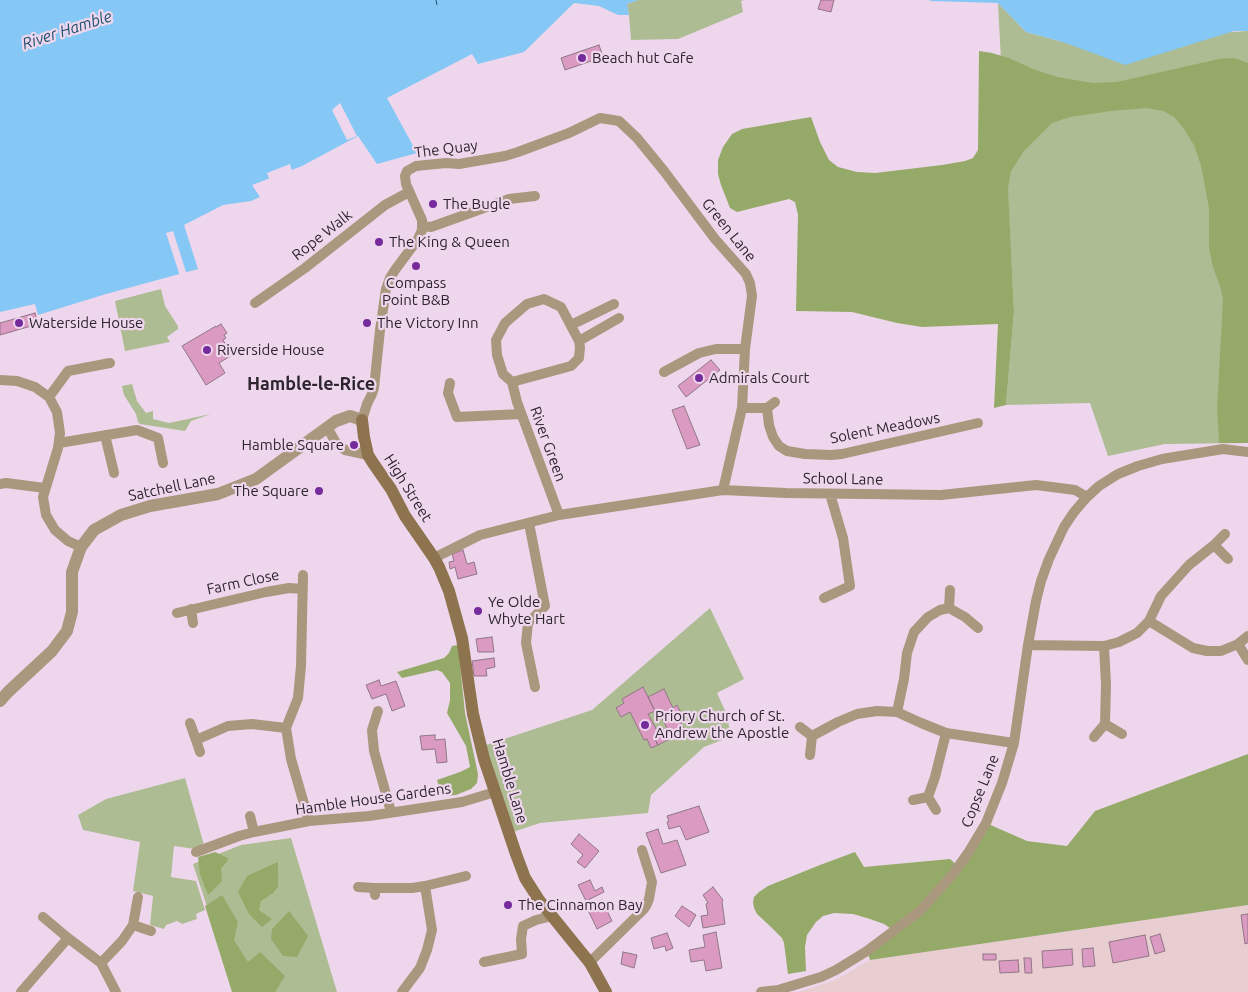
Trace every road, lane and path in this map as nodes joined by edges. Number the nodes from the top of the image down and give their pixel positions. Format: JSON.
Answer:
{"nodes":[{"id":1,"x":600,"y":118,"type":"joint"},
{"id":2,"x":408,"y":192,"type":"junction"},
{"id":3,"x":535,"y":196,"type":"dead end"},
{"id":4,"x":422,"y":226,"type":"junction"},
{"id":5,"x":255,"y":303,"type":"dead end"},
{"id":6,"x":614,"y":304,"type":"dead end"},
{"id":7,"x":619,"y":318,"type":"dead end"},
{"id":8,"x":571,"y":325,"type":"junction"},
{"id":9,"x":579,"y":341,"type":"junction"},
{"id":10,"x":745,"y":349,"type":"junction"},
{"id":11,"x":110,"y":363,"type":"dead end"},
{"id":12,"x":664,"y":372,"type":"dead end"},
{"id":13,"x":0,"y":380,"type":"edge"},
{"id":14,"x":512,"y":382,"type":"junction"},
{"id":15,"x":450,"y":383,"type":"dead end"},
{"id":16,"x":49,"y":397,"type":"junction"},
{"id":17,"x":742,"y":408,"type":"junction"},
{"id":18,"x":521,"y":414,"type":"junction"},
{"id":19,"x":362,"y":420,"type":"junction"},
{"id":20,"x":978,"y":423,"type":"dead end"},
{"id":21,"x":327,"y":427,"type":"junction"},
{"id":22,"x":105,"y":436,"type":"junction"},
{"id":23,"x":59,"y":443,"type":"junction"},
{"id":24,"x":1248,"y":452,"type":"edge"},
{"id":25,"x":368,"y":455,"type":"junction"},
{"id":26,"x":163,"y":463,"type":"dead end"},
{"id":27,"x":114,"y":473,"type":"dead end"},
{"id":28,"x":0,"y":484,"type":"edge"},
{"id":29,"x":45,"y":488,"type":"junction"},
{"id":30,"x":723,"y":490,"type":"junction"},
{"id":31,"x":830,"y":494,"type":"junction"},
{"id":32,"x":1087,"y":497,"type":"junction"},
{"id":33,"x":559,"y":515,"type":"junction"},
{"id":34,"x":528,"y":523,"type":"junction"},
{"id":35,"x":1225,"y":534,"type":"dead end"},
{"id":36,"x":1214,"y":545,"type":"junction"},
{"id":37,"x":81,"y":546,"type":"junction"},
{"id":38,"x":434,"y":558,"type":"junction"},
{"id":39,"x":1228,"y":559,"type":"dead end"},
{"id":40,"x":303,"y":575,"type":"dead end"},
{"id":41,"x":302,"y":589,"type":"junction"},
{"id":42,"x":950,"y":590,"type":"dead end"},
{"id":43,"x":824,"y":598,"type":"dead end"},
{"id":44,"x":949,"y":608,"type":"junction"},
{"id":45,"x":191,"y":609,"type":"junction"},
{"id":46,"x":177,"y":613,"type":"dead end"},
{"id":47,"x":1149,"y":621,"type":"junction"},
{"id":48,"x":194,"y":623,"type":"dead end"},
{"id":49,"x":978,"y":628,"type":"dead end"},
{"id":50,"x":1248,"y":636,"type":"edge"},
{"id":51,"x":1238,"y":644,"type":"junction"},
{"id":52,"x":1028,"y":645,"type":"junction"},
{"id":53,"x":1104,"y":646,"type":"junction"},
{"id":54,"x":1248,"y":660,"type":"edge"},
{"id":55,"x":535,"y":687,"type":"dead end"},
{"id":56,"x":0,"y":701,"type":"edge"},
{"id":57,"x":378,"y":711,"type":"dead end"},
{"id":58,"x":898,"y":712,"type":"junction"},
{"id":59,"x":190,"y":723,"type":"dead end"},
{"id":60,"x":1105,"y":724,"type":"junction"},
{"id":61,"x":800,"y":727,"type":"dead end"},
{"id":62,"x":286,"y":728,"type":"junction"},
{"id":63,"x":946,"y":733,"type":"junction"},
{"id":64,"x":1122,"y":734,"type":"dead end"},
{"id":65,"x":812,"y":736,"type":"junction"},
{"id":66,"x":1094,"y":737,"type":"dead end"},
{"id":67,"x":196,"y":740,"type":"junction"},
{"id":68,"x":1014,"y":743,"type":"junction"},
{"id":69,"x":200,"y":752,"type":"dead end"},
{"id":70,"x":810,"y":755,"type":"dead end"},
{"id":71,"x":495,"y":792,"type":"junction"},
{"id":72,"x":928,"y":797,"type":"junction"},
{"id":73,"x":913,"y":800,"type":"dead end"},
{"id":74,"x":936,"y":810,"type":"dead end"},
{"id":75,"x":391,"y":812,"type":"junction"},
{"id":76,"x":250,"y":816,"type":"dead end"},
{"id":77,"x":308,"y":822,"type":"junction"},
{"id":78,"x":254,"y":832,"type":"junction"},
{"id":79,"x":642,"y":850,"type":"dead end"},
{"id":80,"x":196,"y":852,"type":"dead end"},
{"id":81,"x":466,"y":876,"type":"dead end"},
{"id":82,"x":425,"y":886,"type":"junction"},
{"id":83,"x":358,"y":887,"type":"dead end"},
{"id":84,"x":138,"y":898,"type":"dead end"},
{"id":85,"x":552,"y":916,"type":"junction"},
{"id":86,"x":43,"y":917,"type":"dead end"},
{"id":87,"x":133,"y":925,"type":"junction"},
{"id":88,"x":151,"y":931,"type":"dead end"},
{"id":89,"x":68,"y":938,"type":"junction"},
{"id":90,"x":484,"y":962,"type":"dead end"},
{"id":91,"x":102,"y":963,"type":"junction"},
{"id":92,"x":589,"y":963,"type":"junction"},
{"id":93,"x":21,"y":992,"type":"edge"},
{"id":94,"x":116,"y":992,"type":"edge"},
{"id":95,"x":402,"y":992,"type":"edge"},
{"id":96,"x":606,"y":992,"type":"edge"},
{"id":97,"x":761,"y":992,"type":"edge"}],
"edges":[{"from":1,"to":2,"type":"street","name":"The Quay"},
{"from":1,"to":10,"type":"street","name":"Green Lane"},
{"from":2,"to":4,"type":"street"},
{"from":2,"to":5,"type":"street","name":"Rope Walk"},
{"from":3,"to":4,"type":"street"},
{"from":4,"to":19,"type":"street"},
{"from":6,"to":8,"type":"street"},
{"from":7,"to":9,"type":"street"},
{"from":8,"to":9,"type":"street","name":"River Green"},
{"from":8,"to":14,"type":"street","name":"River Green"},
{"from":9,"to":14,"type":"street"},
{"from":10,"to":12,"type":"street"},
{"from":10,"to":17,"type":"street","name":"Green Lane"},
{"from":11,"to":16,"type":"street"},
{"from":13,"to":16,"type":"street"},
{"from":14,"to":18,"type":"street","name":"River Green"},
{"from":15,"to":18,"type":"street"},
{"from":16,"to":23,"type":"street"},
{"from":17,"to":20,"type":"street","name":"Solent Meadows"},
{"from":17,"to":30,"type":"street","name":"Green Lane"},
{"from":18,"to":33,"type":"street","name":"River Green"},
{"from":19,"to":21,"type":"street"},
{"from":19,"to":25,"type":"main road"},
{"from":21,"to":25,"type":"street","name":"High Street"},
{"from":21,"to":37,"type":"street","name":"Satchell Lane"},
{"from":22,"to":23,"type":"street"},
{"from":22,"to":26,"type":"street"},
{"from":22,"to":27,"type":"street"},
{"from":23,"to":29,"type":"street"},
{"from":24,"to":32,"type":"street"},
{"from":25,"to":38,"type":"main road","name":"High Street"},
{"from":28,"to":29,"type":"street"},
{"from":29,"to":37,"type":"street"},
{"from":30,"to":31,"type":"street","name":"School Lane"},
{"from":30,"to":33,"type":"street","name":"School Lane"},
{"from":31,"to":32,"type":"street","name":"School Lane"},
{"from":31,"to":43,"type":"street"},
{"from":32,"to":52,"type":"street","name":"Copse Lane"},
{"from":33,"to":34,"type":"street","name":"School Lane"},
{"from":34,"to":38,"type":"street","name":"School Lane"},
{"from":34,"to":55,"type":"street"},
{"from":35,"to":36,"type":"street"},
{"from":36,"to":39,"type":"street"},
{"from":36,"to":47,"type":"street"},
{"from":37,"to":56,"type":"street","name":"Satchell Lane"},
{"from":38,"to":71,"type":"main road","name":"Hamble Lane"},
{"from":40,"to":41,"type":"street"},
{"from":41,"to":45,"type":"street","name":"Farm Close"},
{"from":41,"to":62,"type":"street"},
{"from":42,"to":44,"type":"street"},
{"from":44,"to":49,"type":"street"},
{"from":44,"to":58,"type":"street"},
{"from":45,"to":46,"type":"street","name":"Farm Close"},
{"from":45,"to":48,"type":"street","name":"Farm Close"},
{"from":47,"to":51,"type":"street"},
{"from":47,"to":53,"type":"street"},
{"from":50,"to":51,"type":"street"},
{"from":51,"to":54,"type":"street"},
{"from":52,"to":53,"type":"street"},
{"from":52,"to":68,"type":"street","name":"Copse Lane"},
{"from":53,"to":60,"type":"street"},
{"from":57,"to":75,"type":"street"},
{"from":58,"to":63,"type":"street"},
{"from":58,"to":65,"type":"street"},
{"from":59,"to":67,"type":"street"},
{"from":60,"to":64,"type":"street"},
{"from":60,"to":66,"type":"street"},
{"from":61,"to":65,"type":"street"},
{"from":62,"to":67,"type":"street"},
{"from":62,"to":77,"type":"street"},
{"from":63,"to":68,"type":"street"},
{"from":63,"to":72,"type":"street"},
{"from":65,"to":70,"type":"street"},
{"from":67,"to":69,"type":"street"},
{"from":68,"to":97,"type":"street","name":"Copse Lane"},
{"from":71,"to":75,"type":"street","name":"Hamble House Gardens"},
{"from":71,"to":85,"type":"main road","name":"Hamble Lane"},
{"from":72,"to":73,"type":"street"},
{"from":72,"to":74,"type":"street"},
{"from":75,"to":77,"type":"street","name":"Hamble House Gardens"},
{"from":76,"to":78,"type":"street"},
{"from":77,"to":78,"type":"street","name":"Hamble House Gardens"},
{"from":78,"to":80,"type":"street","name":"Hamble House Gardens"},
{"from":79,"to":92,"type":"street"},
{"from":81,"to":82,"type":"street"},
{"from":82,"to":83,"type":"street"},
{"from":82,"to":95,"type":"street"},
{"from":84,"to":87,"type":"street"},
{"from":85,"to":90,"type":"street"},
{"from":85,"to":92,"type":"main road","name":"Hamble Lane"},
{"from":86,"to":89,"type":"street"},
{"from":87,"to":88,"type":"street"},
{"from":87,"to":91,"type":"street"},
{"from":89,"to":91,"type":"street"},
{"from":89,"to":93,"type":"street"},
{"from":91,"to":94,"type":"street"},
{"from":92,"to":96,"type":"main road","name":"Hamble Lane"}]}
